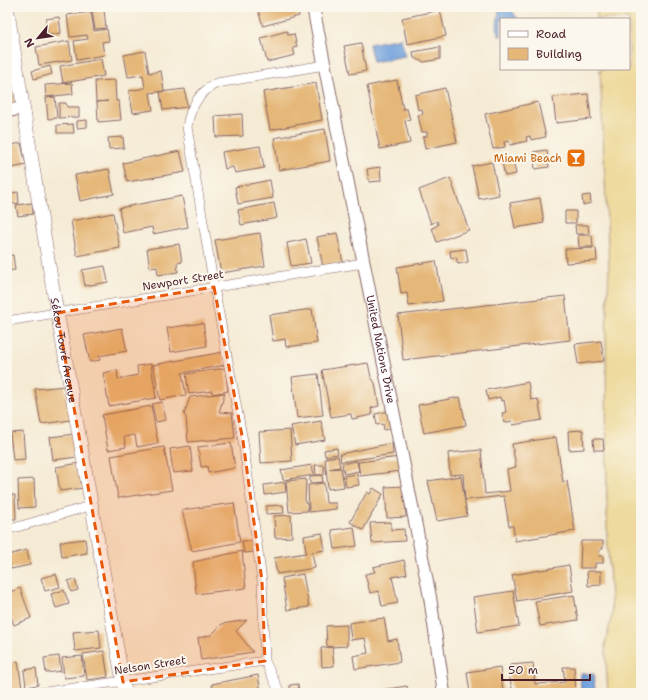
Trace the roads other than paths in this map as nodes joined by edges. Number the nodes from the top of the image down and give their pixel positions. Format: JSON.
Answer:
{"nodes":[{"id":1,"x":7,"y":7,"type":"edge"},
{"id":2,"x":314,"y":7,"type":"edge"},
{"id":3,"x":325,"y":65,"type":"junction"},
{"id":4,"x":23,"y":108,"type":"junction"},
{"id":5,"x":7,"y":111,"type":"edge"},
{"id":6,"x":363,"y":262,"type":"junction"},
{"id":7,"x":214,"y":287,"type":"junction"},
{"id":8,"x":57,"y":313,"type":"junction"},
{"id":9,"x":7,"y":321,"type":"edge"},
{"id":10,"x":93,"y":505,"type":"junction"},
{"id":11,"x":7,"y":530,"type":"edge"},
{"id":12,"x":266,"y":661,"type":"junction"},
{"id":13,"x":124,"y":688,"type":"edge"},
{"id":14,"x":39,"y":693,"type":"edge"},
{"id":15,"x":280,"y":693,"type":"edge"},
{"id":16,"x":444,"y":693,"type":"edge"}],
"edges":[{"from":1,"to":4,"type":"main road","name":"Sékou Touré Avenue"},
{"from":2,"to":3,"type":"street","name":"United Nations Drive"},
{"from":3,"to":6,"type":"street","name":"United Nations Drive"},
{"from":3,"to":7,"type":"street"},
{"from":4,"to":5,"type":"street"},
{"from":4,"to":8,"type":"main road","name":"Sékou Touré Avenue"},
{"from":6,"to":7,"type":"street","name":"Newport Street"},
{"from":6,"to":16,"type":"street","name":"United Nations Drive"},
{"from":7,"to":8,"type":"street","name":"Newport Street"},
{"from":7,"to":12,"type":"street"},
{"from":8,"to":9,"type":"street","name":"Newport Street"},
{"from":8,"to":10,"type":"main road","name":"Sékou Touré Avenue"},
{"from":10,"to":11,"type":"street"},
{"from":10,"to":13,"type":"main road","name":"Sékou Touré Avenue"},
{"from":12,"to":13,"type":"street","name":"Nelson Street"},
{"from":12,"to":15,"type":"street"},
{"from":13,"to":14,"type":"street","name":"Nelson Street"}]}
